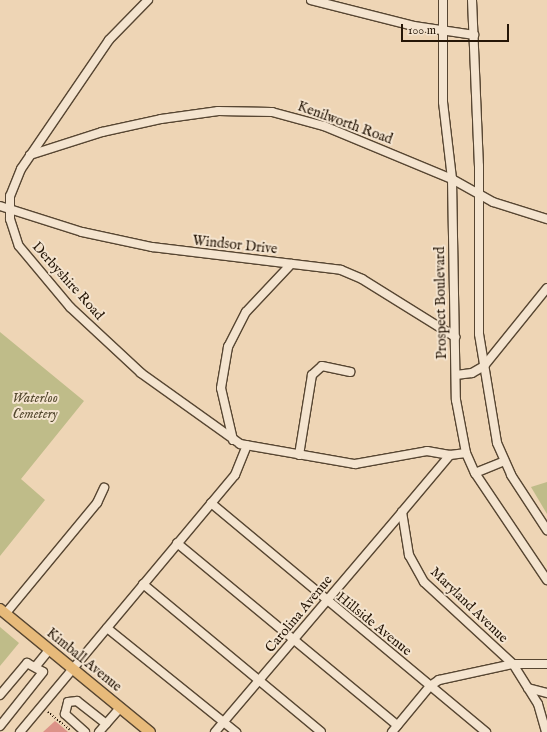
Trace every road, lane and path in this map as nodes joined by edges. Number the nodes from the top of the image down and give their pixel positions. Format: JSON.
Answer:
{"nodes":[{"id":1,"x":148,"y":0,"type":"edge"},
{"id":2,"x":311,"y":0,"type":"edge"},
{"id":3,"x":443,"y":0,"type":"edge"},
{"id":4,"x":472,"y":0,"type":"edge"},
{"id":5,"x":444,"y":32,"type":"junction"},
{"id":6,"x":474,"y":35,"type":"junction"},
{"id":7,"x":30,"y":155,"type":"junction"},
{"id":8,"x":452,"y":179,"type":"junction"},
{"id":9,"x":479,"y":195,"type":"junction"},
{"id":10,"x":0,"y":206,"type":"edge"},
{"id":11,"x":10,"y":208,"type":"junction"},
{"id":12,"x":547,"y":219,"type":"edge"},
{"id":13,"x":291,"y":264,"type":"junction"},
{"id":14,"x":547,"y":288,"type":"edge"},
{"id":15,"x":455,"y":337,"type":"junction"},
{"id":16,"x":484,"y":366,"type":"junction"},
{"id":17,"x":350,"y":372,"type":"dead end"},
{"id":18,"x":456,"y":375,"type":"junction"},
{"id":19,"x":232,"y":440,"type":"junction"},
{"id":20,"x":247,"y":445,"type":"junction"},
{"id":21,"x":466,"y":453,"type":"junction"},
{"id":22,"x":299,"y":455,"type":"junction"},
{"id":23,"x":450,"y":455,"type":"junction"},
{"id":24,"x":504,"y":461,"type":"junction"},
{"id":25,"x":475,"y":473,"type":"junction"},
{"id":26,"x":104,"y":488,"type":"dead end"},
{"id":27,"x":211,"y":503,"type":"junction"},
{"id":28,"x":402,"y":512,"type":"junction"},
{"id":29,"x":547,"y":530,"type":"edge"},
{"id":30,"x":177,"y":543,"type":"junction"},
{"id":31,"x":547,"y":580,"type":"edge"},
{"id":32,"x":143,"y":584,"type":"junction"},
{"id":33,"x":327,"y":602,"type":"junction"},
{"id":34,"x":3,"y":611,"type":"edge"},
{"id":35,"x":107,"y":628,"type":"junction"},
{"id":36,"x":294,"y":640,"type":"junction"},
{"id":37,"x":49,"y":650,"type":"junction"},
{"id":38,"x":513,"y":664,"type":"junction"},
{"id":39,"x":547,"y":664,"type":"edge"},
{"id":40,"x":36,"y":666,"type":"junction"},
{"id":41,"x":72,"y":669,"type":"junction"},
{"id":42,"x":260,"y":680,"type":"junction"},
{"id":43,"x":430,"y":686,"type":"junction"},
{"id":44,"x":528,"y":688,"type":"junction"},
{"id":45,"x":547,"y":693,"type":"edge"},
{"id":46,"x":0,"y":694,"type":"edge"},
{"id":47,"x":120,"y":708,"type":"junction"},
{"id":48,"x":48,"y":712,"type":"dead end"},
{"id":49,"x":224,"y":722,"type":"junction"},
{"id":50,"x":106,"y":724,"type":"junction"},
{"id":51,"x":397,"y":725,"type":"junction"},
{"id":52,"x":0,"y":726,"type":"edge"},
{"id":53,"x":70,"y":730,"type":"dead end"},
{"id":54,"x":20,"y":732,"type":"edge"},
{"id":55,"x":85,"y":732,"type":"edge"},
{"id":56,"x":99,"y":732,"type":"edge"},
{"id":57,"x":150,"y":732,"type":"edge"},
{"id":58,"x":215,"y":732,"type":"edge"},
{"id":59,"x":236,"y":732,"type":"edge"},
{"id":60,"x":322,"y":732,"type":"edge"},
{"id":61,"x":392,"y":732,"type":"edge"},
{"id":62,"x":486,"y":732,"type":"edge"},
{"id":63,"x":546,"y":732,"type":"edge"}],
"edges":[{"from":1,"to":7,"type":"street","name":"Derbyshire Road"},
{"from":2,"to":5,"type":"street"},
{"from":3,"to":5,"type":"street","name":"Prospect Boulevard"},
{"from":4,"to":6,"type":"street"},
{"from":5,"to":6,"type":"street"},
{"from":5,"to":8,"type":"street","name":"Prospect Boulevard"},
{"from":6,"to":9,"type":"street"},
{"from":7,"to":8,"type":"street","name":"Kenilworth Road"},
{"from":7,"to":11,"type":"street","name":"Derbyshire Road"},
{"from":8,"to":9,"type":"street","name":"Kenilworth Road"},
{"from":8,"to":15,"type":"street","name":"Prospect Boulevard"},
{"from":9,"to":12,"type":"street","name":"Kenilworth Road"},
{"from":9,"to":16,"type":"street"},
{"from":10,"to":11,"type":"street","name":"Windsor Drive"},
{"from":11,"to":13,"type":"street","name":"Windsor Drive"},
{"from":11,"to":19,"type":"street","name":"Derbyshire Road"},
{"from":13,"to":15,"type":"street","name":"Windsor Drive"},
{"from":13,"to":19,"type":"street"},
{"from":14,"to":16,"type":"street"},
{"from":15,"to":18,"type":"street","name":"Prospect Boulevard"},
{"from":16,"to":18,"type":"street"},
{"from":16,"to":24,"type":"street"},
{"from":17,"to":22,"type":"street"},
{"from":18,"to":21,"type":"street","name":"Prospect Boulevard"},
{"from":19,"to":20,"type":"street","name":"Derbyshire Road"},
{"from":20,"to":22,"type":"street"},
{"from":20,"to":27,"type":"street"},
{"from":21,"to":23,"type":"street"},
{"from":21,"to":25,"type":"street","name":"Prospect Boulevard"},
{"from":22,"to":23,"type":"street"},
{"from":23,"to":28,"type":"street"},
{"from":24,"to":25,"type":"street"},
{"from":24,"to":29,"type":"street"},
{"from":25,"to":31,"type":"street","name":"Prospect Boulevard"},
{"from":26,"to":34,"type":"street"},
{"from":27,"to":30,"type":"street"},
{"from":27,"to":33,"type":"street","name":"Hillside Avenue"},
{"from":28,"to":33,"type":"street","name":"Carolina Avenue"},
{"from":28,"to":38,"type":"street","name":"Maryland Avenue"},
{"from":30,"to":32,"type":"street"},
{"from":30,"to":36,"type":"street"},
{"from":32,"to":35,"type":"street"},
{"from":32,"to":42,"type":"street"},
{"from":33,"to":36,"type":"street","name":"Carolina Avenue"},
{"from":33,"to":43,"type":"street","name":"Hillside Avenue"},
{"from":34,"to":37,"type":"main road","name":"Kimball Avenue"},
{"from":35,"to":41,"type":"street"},
{"from":35,"to":49,"type":"street"},
{"from":36,"to":42,"type":"street","name":"Carolina Avenue"},
{"from":36,"to":51,"type":"street"},
{"from":37,"to":40,"type":"street"},
{"from":37,"to":41,"type":"main road","name":"Kimball Avenue"},
{"from":38,"to":39,"type":"street"},
{"from":38,"to":43,"type":"street"},
{"from":38,"to":44,"type":"street","name":"Maryland Avenue"},
{"from":40,"to":46,"type":"street"},
{"from":40,"to":52,"type":"street"},
{"from":41,"to":47,"type":"main road","name":"Kimball Avenue"},
{"from":41,"to":54,"type":"street"},
{"from":42,"to":49,"type":"street","name":"Carolina Avenue"},
{"from":42,"to":60,"type":"street"},
{"from":43,"to":51,"type":"street"},
{"from":43,"to":62,"type":"street","name":"Hillside Avenue"},
{"from":44,"to":45,"type":"street"},
{"from":44,"to":63,"type":"street","name":"Maryland Avenue"},
{"from":47,"to":50,"type":"street"},
{"from":47,"to":57,"type":"main road","name":"Kimball Avenue"},
{"from":48,"to":53,"type":"path"},
{"from":49,"to":58,"type":"street","name":"Carolina Avenue"},
{"from":49,"to":59,"type":"street"},
{"from":50,"to":55,"type":"street"},
{"from":50,"to":56,"type":"street"},
{"from":51,"to":61,"type":"street"}]}
